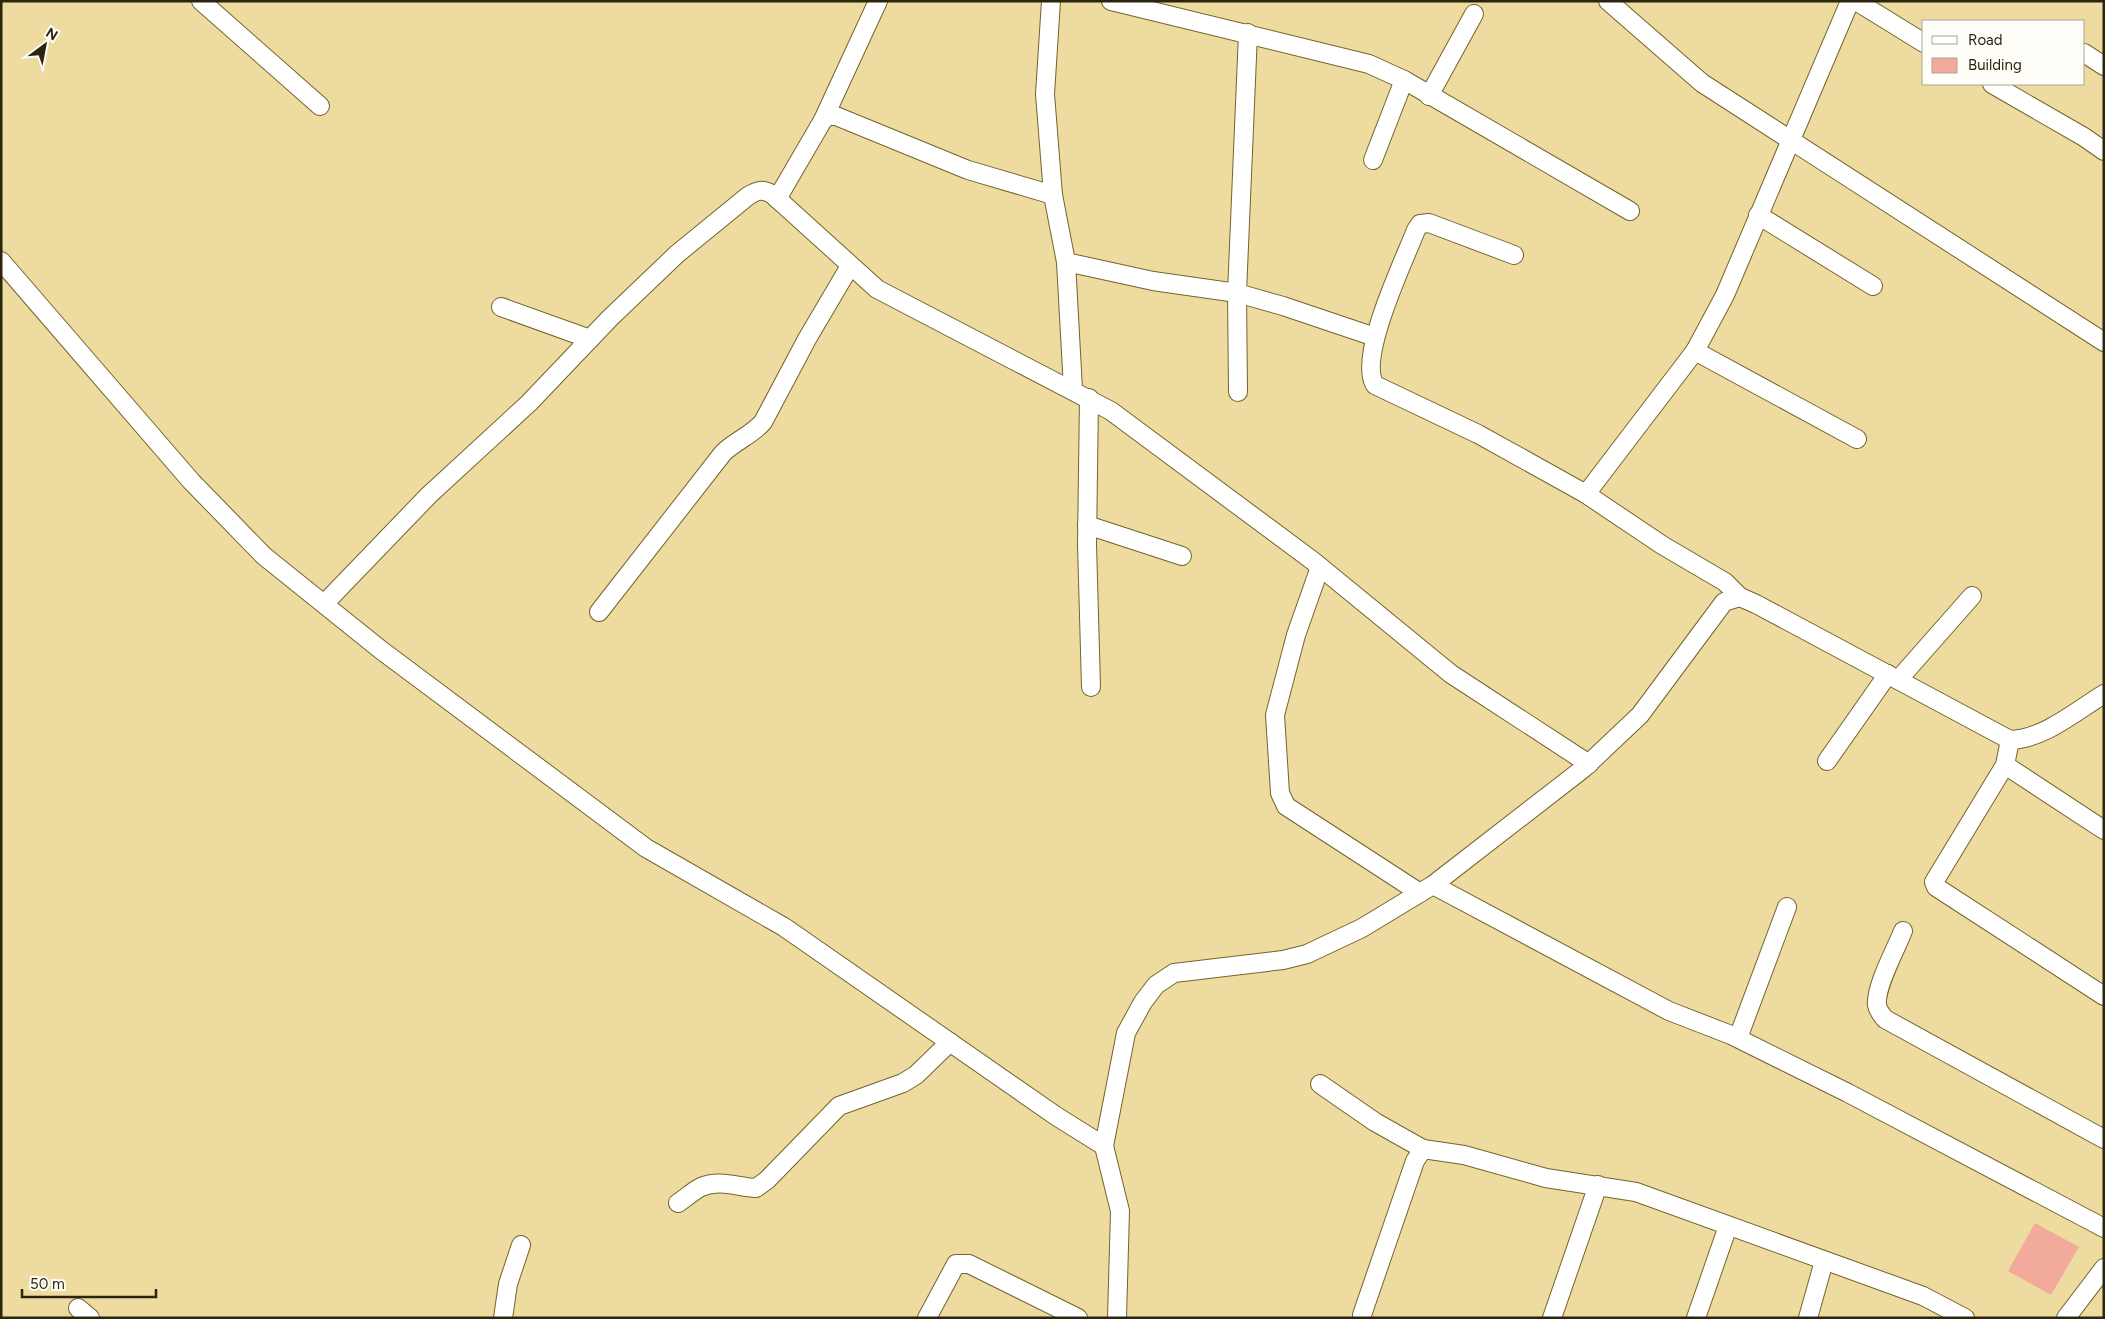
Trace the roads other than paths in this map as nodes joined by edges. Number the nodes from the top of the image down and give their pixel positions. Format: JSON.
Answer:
{"nodes":[{"id":1,"x":201,"y":1,"type":"edge"},
{"id":2,"x":878,"y":1,"type":"edge"},
{"id":3,"x":1051,"y":1,"type":"edge"},
{"id":4,"x":1111,"y":1,"type":"edge"},
{"id":5,"x":1608,"y":1,"type":"edge"},
{"id":6,"x":1850,"y":1,"type":"edge"},
{"id":7,"x":1856,"y":1,"type":"edge"},
{"id":8,"x":1474,"y":14,"type":"dead end"},
{"id":9,"x":1248,"y":33,"type":"junction"},
{"id":10,"x":1922,"y":42,"type":"edge"},
{"id":11,"x":2085,"y":53,"type":"edge"},
{"id":12,"x":2104,"y":66,"type":"edge"},
{"id":13,"x":1404,"y":80,"type":"junction"},
{"id":14,"x":1994,"y":85,"type":"edge"},
{"id":15,"x":1429,"y":96,"type":"junction"},
{"id":16,"x":320,"y":106,"type":"dead end"},
{"id":17,"x":822,"y":120,"type":"junction"},
{"id":18,"x":1790,"y":140,"type":"junction"},
{"id":19,"x":2104,"y":151,"type":"edge"},
{"id":20,"x":1372,"y":160,"type":"dead end"},
{"id":21,"x":1053,"y":195,"type":"junction"},
{"id":22,"x":777,"y":199,"type":"junction"},
{"id":23,"x":1630,"y":211,"type":"dead end"},
{"id":24,"x":1758,"y":216,"type":"junction"},
{"id":25,"x":1514,"y":255,"type":"dead end"},
{"id":26,"x":1,"y":261,"type":"edge"},
{"id":27,"x":1066,"y":262,"type":"junction"},
{"id":28,"x":850,"y":266,"type":"junction"},
{"id":29,"x":1873,"y":286,"type":"dead end"},
{"id":30,"x":1237,"y":293,"type":"junction"},
{"id":31,"x":501,"y":307,"type":"dead end"},
{"id":32,"x":1375,"y":337,"type":"junction"},
{"id":33,"x":590,"y":339,"type":"junction"},
{"id":34,"x":2104,"y":342,"type":"edge"},
{"id":35,"x":1695,"y":350,"type":"junction"},
{"id":36,"x":1073,"y":389,"type":"junction"},
{"id":37,"x":1238,"y":392,"type":"dead end"},
{"id":38,"x":1089,"y":398,"type":"junction"},
{"id":39,"x":1857,"y":439,"type":"dead end"},
{"id":40,"x":1586,"y":494,"type":"junction"},
{"id":41,"x":1087,"y":525,"type":"junction"},
{"id":42,"x":1182,"y":556,"type":"dead end"},
{"id":43,"x":1320,"y":567,"type":"junction"},
{"id":44,"x":1972,"y":596,"type":"dead end"},
{"id":45,"x":1740,"y":597,"type":"junction"},
{"id":46,"x":324,"y":604,"type":"junction"},
{"id":47,"x":600,"y":612,"type":"dead end"},
{"id":48,"x":1893,"y":677,"type":"junction"},
{"id":49,"x":1091,"y":687,"type":"dead end"},
{"id":50,"x":2104,"y":694,"type":"edge"},
{"id":51,"x":2010,"y":740,"type":"junction"},
{"id":52,"x":1827,"y":761,"type":"dead end"},
{"id":53,"x":1589,"y":764,"type":"junction"},
{"id":54,"x":2005,"y":765,"type":"junction"},
{"id":55,"x":2104,"y":830,"type":"edge"},
{"id":56,"x":1426,"y":889,"type":"junction"},
{"id":57,"x":1787,"y":907,"type":"dead end"},
{"id":58,"x":1903,"y":931,"type":"dead end"},
{"id":59,"x":2104,"y":996,"type":"edge"},
{"id":60,"x":1738,"y":1038,"type":"junction"},
{"id":61,"x":950,"y":1042,"type":"junction"},
{"id":62,"x":1320,"y":1084,"type":"dead end"},
{"id":63,"x":2104,"y":1139,"type":"edge"},
{"id":64,"x":1104,"y":1146,"type":"junction"},
{"id":65,"x":1423,"y":1150,"type":"junction"},
{"id":66,"x":1598,"y":1185,"type":"junction"},
{"id":67,"x":678,"y":1203,"type":"dead end"},
{"id":68,"x":1728,"y":1226,"type":"junction"},
{"id":69,"x":2104,"y":1228,"type":"edge"},
{"id":70,"x":521,"y":1245,"type":"dead end"},
{"id":71,"x":1824,"y":1261,"type":"junction"},
{"id":72,"x":2104,"y":1268,"type":"edge"},
{"id":73,"x":1362,"y":1315,"type":"dead end"},
{"id":74,"x":503,"y":1318,"type":"edge"},
{"id":75,"x":927,"y":1318,"type":"edge"},
{"id":76,"x":1078,"y":1318,"type":"edge"},
{"id":77,"x":1117,"y":1318,"type":"edge"},
{"id":78,"x":1552,"y":1318,"type":"edge"},
{"id":79,"x":1696,"y":1318,"type":"edge"},
{"id":80,"x":1808,"y":1318,"type":"edge"},
{"id":81,"x":1966,"y":1318,"type":"edge"},
{"id":82,"x":2066,"y":1318,"type":"edge"}],
"edges":[{"from":1,"to":16,"type":"street"},
{"from":2,"to":17,"type":"street"},
{"from":3,"to":21,"type":"street"},
{"from":4,"to":9,"type":"street"},
{"from":5,"to":18,"type":"street"},
{"from":6,"to":18,"type":"street"},
{"from":7,"to":10,"type":"street"},
{"from":8,"to":15,"type":"street"},
{"from":9,"to":13,"type":"street"},
{"from":9,"to":30,"type":"street"},
{"from":11,"to":12,"type":"street"},
{"from":13,"to":15,"type":"street"},
{"from":13,"to":20,"type":"street"},
{"from":14,"to":19,"type":"street"},
{"from":15,"to":23,"type":"street"},
{"from":17,"to":21,"type":"street"},
{"from":17,"to":22,"type":"street"},
{"from":18,"to":24,"type":"street"},
{"from":18,"to":34,"type":"street"},
{"from":21,"to":27,"type":"street"},
{"from":22,"to":28,"type":"street"},
{"from":22,"to":33,"type":"street"},
{"from":24,"to":29,"type":"street"},
{"from":24,"to":35,"type":"street"},
{"from":25,"to":32,"type":"street"},
{"from":26,"to":46,"type":"street"},
{"from":27,"to":30,"type":"street"},
{"from":27,"to":36,"type":"street"},
{"from":28,"to":36,"type":"street"},
{"from":28,"to":47,"type":"street"},
{"from":30,"to":32,"type":"street"},
{"from":30,"to":37,"type":"street"},
{"from":31,"to":33,"type":"street"},
{"from":32,"to":40,"type":"street"},
{"from":33,"to":46,"type":"street"},
{"from":35,"to":39,"type":"street"},
{"from":35,"to":40,"type":"street"},
{"from":36,"to":38,"type":"street"},
{"from":38,"to":41,"type":"street"},
{"from":38,"to":43,"type":"street"},
{"from":40,"to":45,"type":"street"},
{"from":41,"to":42,"type":"street"},
{"from":41,"to":49,"type":"street"},
{"from":43,"to":53,"type":"street"},
{"from":43,"to":56,"type":"street"},
{"from":44,"to":48,"type":"street"},
{"from":45,"to":48,"type":"street"},
{"from":45,"to":53,"type":"street"},
{"from":46,"to":61,"type":"street"},
{"from":48,"to":51,"type":"street"},
{"from":48,"to":52,"type":"street"},
{"from":50,"to":51,"type":"street"},
{"from":51,"to":54,"type":"street"},
{"from":53,"to":56,"type":"street"},
{"from":54,"to":55,"type":"street"},
{"from":54,"to":59,"type":"street"},
{"from":56,"to":60,"type":"street"},
{"from":56,"to":64,"type":"street"},
{"from":57,"to":60,"type":"street"},
{"from":58,"to":63,"type":"street"},
{"from":60,"to":69,"type":"street"},
{"from":61,"to":64,"type":"street"},
{"from":61,"to":67,"type":"street"},
{"from":62,"to":65,"type":"street"},
{"from":64,"to":77,"type":"street"},
{"from":65,"to":66,"type":"street"},
{"from":65,"to":73,"type":"street"},
{"from":66,"to":68,"type":"street"},
{"from":66,"to":78,"type":"street"},
{"from":68,"to":71,"type":"street"},
{"from":68,"to":79,"type":"street"},
{"from":70,"to":74,"type":"street"},
{"from":71,"to":80,"type":"street"},
{"from":71,"to":81,"type":"street"},
{"from":72,"to":82,"type":"street"},
{"from":75,"to":76,"type":"street"}]}
